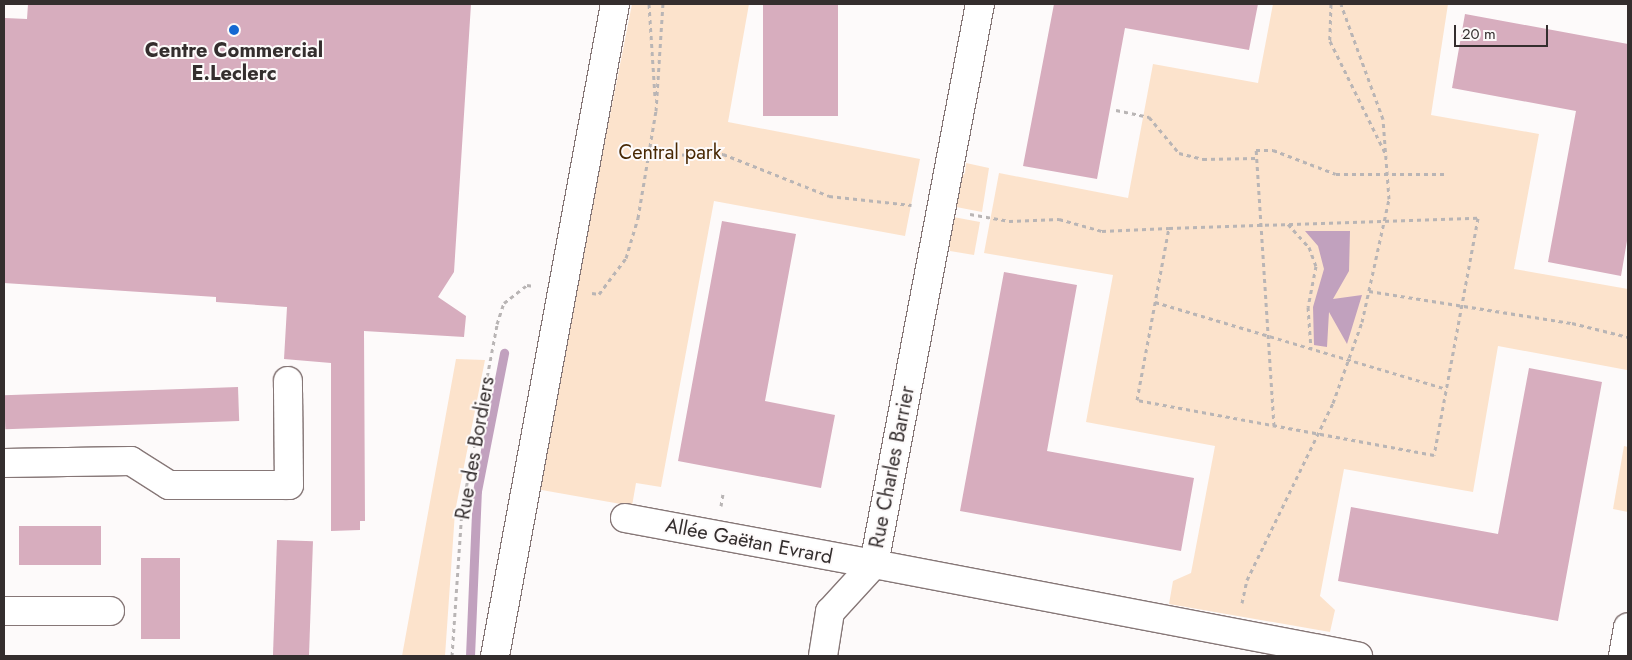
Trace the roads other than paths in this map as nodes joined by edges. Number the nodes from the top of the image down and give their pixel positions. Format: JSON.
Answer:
{"nodes":[{"id":1,"x":615,"y":4,"type":"edge"},
{"id":2,"x":980,"y":4,"type":"edge"},
{"id":3,"x":288,"y":381,"type":"dead end"},
{"id":4,"x":4,"y":463,"type":"edge"},
{"id":5,"x":625,"y":518,"type":"dead end"},
{"id":6,"x":874,"y":564,"type":"junction"},
{"id":7,"x":110,"y":610,"type":"dead end"},
{"id":8,"x":4,"y":611,"type":"edge"},
{"id":9,"x":1628,"y":627,"type":"edge"},
{"id":10,"x":495,"y":656,"type":"edge"},
{"id":11,"x":823,"y":656,"type":"edge"},
{"id":12,"x":1358,"y":656,"type":"edge"},
{"id":13,"x":1623,"y":656,"type":"edge"}],
"edges":[{"from":1,"to":10,"type":"street"},
{"from":2,"to":6,"type":"street","name":"Rue Charles Barrier"},
{"from":3,"to":4,"type":"street"},
{"from":5,"to":6,"type":"street","name":"Allée Gaëtan Evrard"},
{"from":6,"to":11,"type":"street"},
{"from":6,"to":12,"type":"street","name":"Rue Charles Barrier"},
{"from":7,"to":8,"type":"street"},
{"from":9,"to":13,"type":"street"}]}
